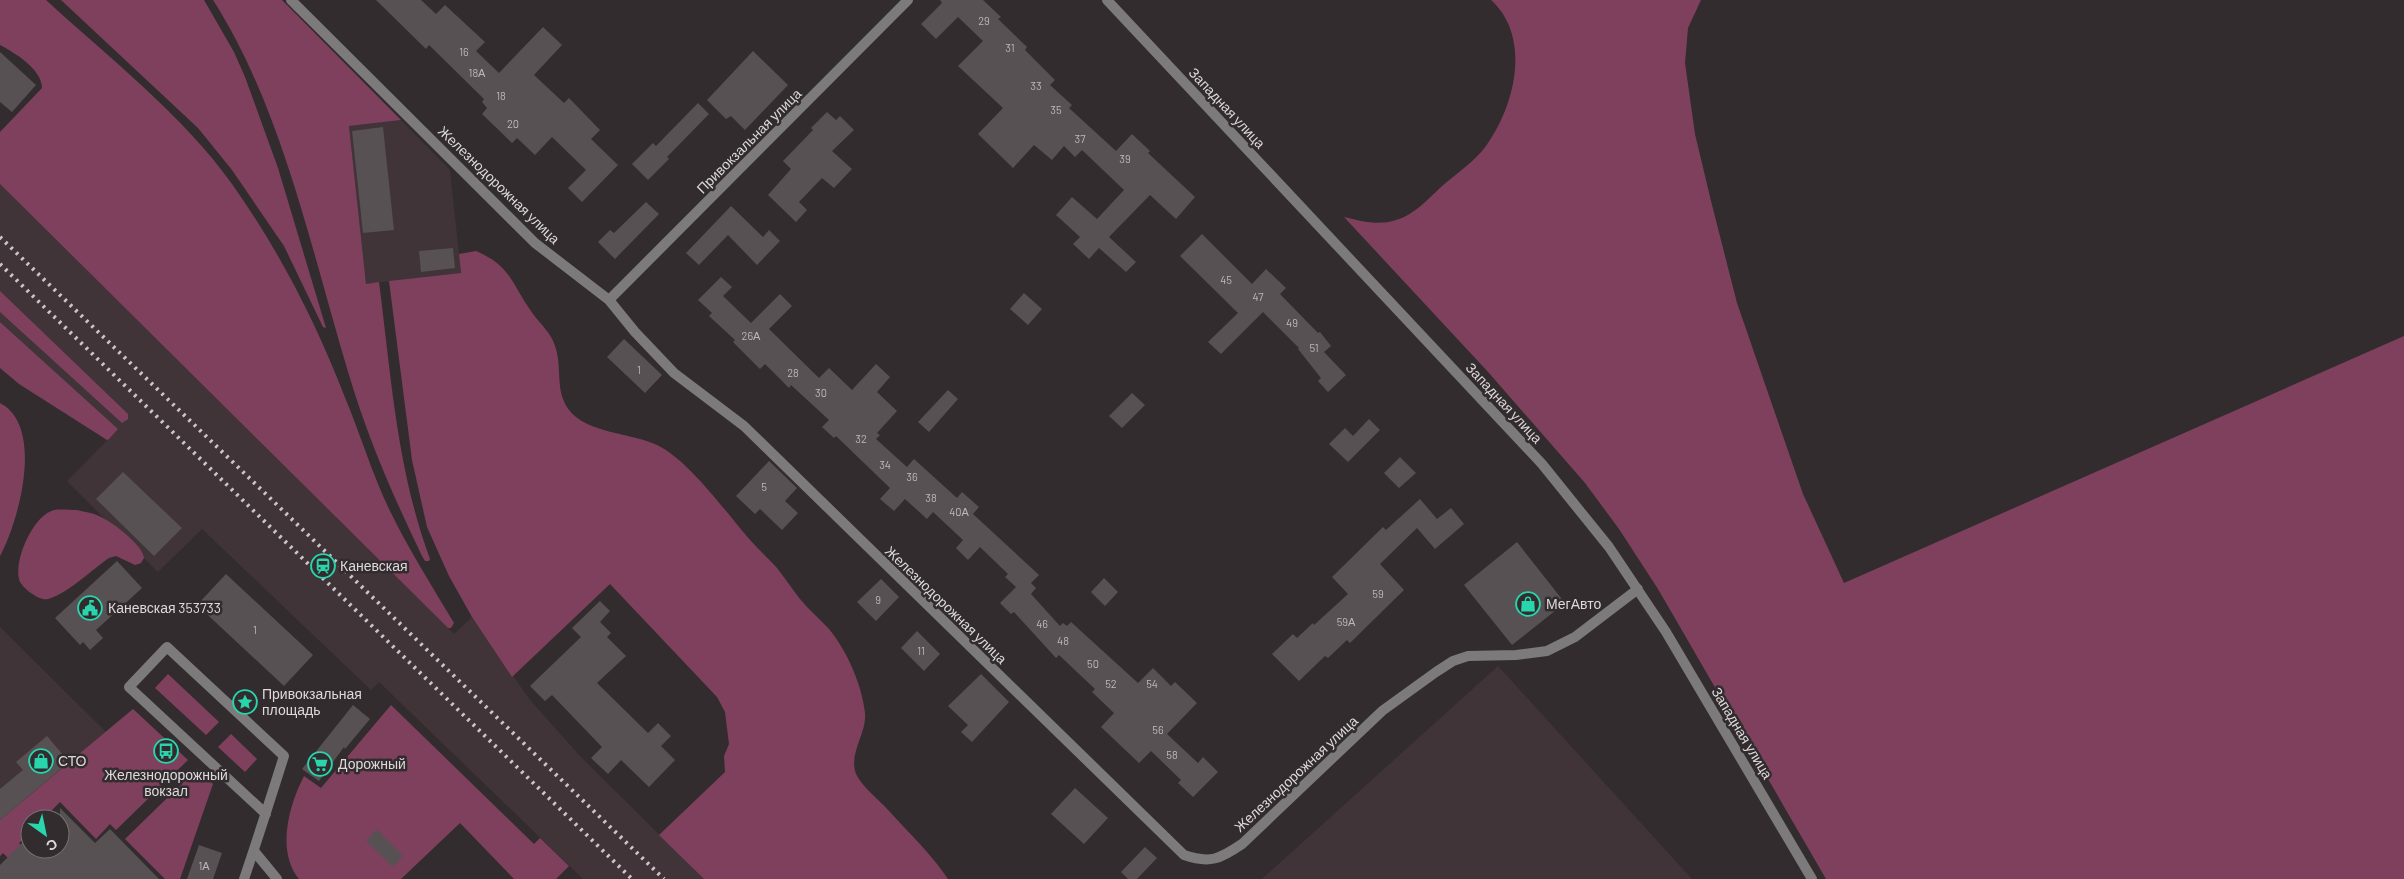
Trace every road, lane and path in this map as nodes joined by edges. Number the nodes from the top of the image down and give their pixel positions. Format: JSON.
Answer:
{"nodes":[{"id":1,"x":291,"y":0,"type":"edge"},
{"id":2,"x":908,"y":0,"type":"edge"},
{"id":3,"x":1107,"y":0,"type":"edge"},
{"id":4,"x":609,"y":300,"type":"junction"},
{"id":5,"x":1638,"y":589,"type":"junction"},
{"id":6,"x":266,"y":814,"type":"junction"},
{"id":7,"x":254,"y":851,"type":"junction"},
{"id":8,"x":244,"y":879,"type":"edge"},
{"id":9,"x":277,"y":879,"type":"edge"},
{"id":10,"x":1812,"y":879,"type":"edge"}],
"edges":[{"from":1,"to":4,"type":"street","name":"Железнодорожная улица"},
{"from":2,"to":4,"type":"street","name":"Привокзальная улица"},
{"from":3,"to":5,"type":"street","name":"Западная улица"},
{"from":4,"to":5,"type":"street","name":"Железнодорожная улица"},
{"from":5,"to":10,"type":"street","name":"Западная улица"},
{"from":6,"to":6,"type":"street"},
{"from":6,"to":7,"type":"street"},
{"from":7,"to":8,"type":"street"},
{"from":7,"to":9,"type":"street"}]}
